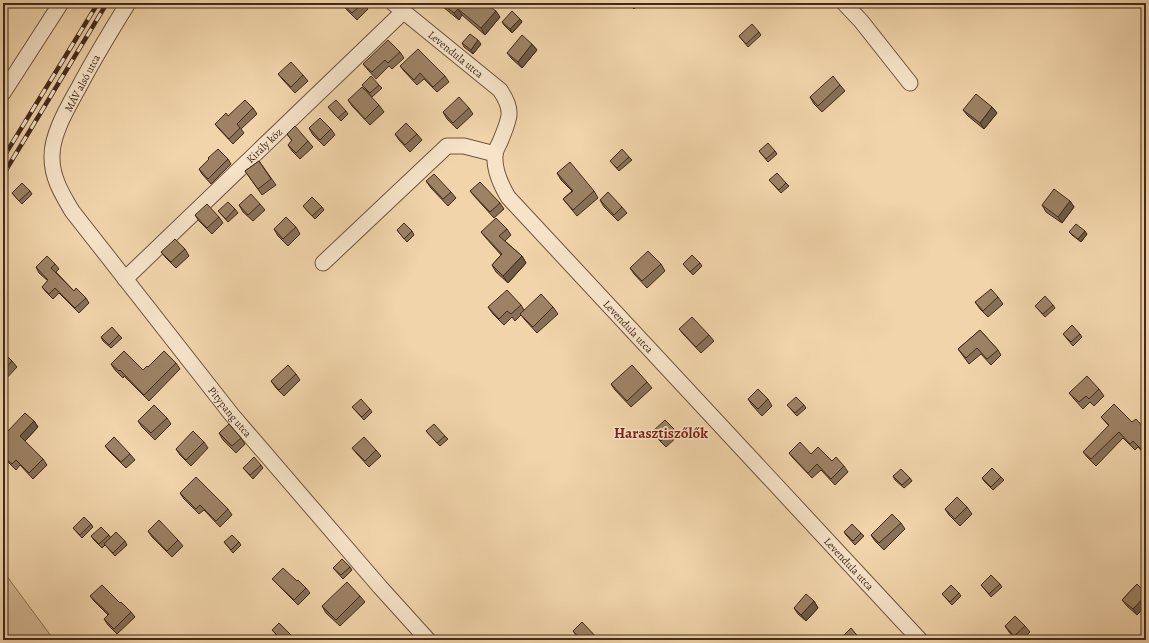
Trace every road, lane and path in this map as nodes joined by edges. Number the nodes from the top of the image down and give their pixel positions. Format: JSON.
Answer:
{"nodes":[{"id":1,"x":61,"y":3,"type":"edge"},
{"id":2,"x":128,"y":3,"type":"edge"},
{"id":3,"x":844,"y":3,"type":"edge"},
{"id":4,"x":398,"y":7,"type":"edge"},
{"id":5,"x":910,"y":83,"type":"dead end"},
{"id":6,"x":3,"y":93,"type":"edge"},
{"id":7,"x":495,"y":154,"type":"junction"},
{"id":8,"x":53,"y":168,"type":"joint"},
{"id":9,"x":323,"y":263,"type":"dead end"},
{"id":10,"x":125,"y":279,"type":"junction"},
{"id":11,"x":428,"y":640,"type":"edge"},
{"id":12,"x":920,"y":640,"type":"edge"}],
"edges":[{"from":1,"to":6,"type":"street"},
{"from":2,"to":8,"type":"street","name":"MÁV alsó utca"},
{"from":3,"to":5,"type":"street"},
{"from":4,"to":7,"type":"street","name":"Levendula utca"},
{"from":4,"to":10,"type":"street","name":"Király köz"},
{"from":7,"to":9,"type":"street"},
{"from":7,"to":12,"type":"street","name":"Levendula utca"},
{"from":8,"to":10,"type":"street","name":"Pitypang utca"},
{"from":10,"to":11,"type":"street","name":"Pitypang utca"}]}
